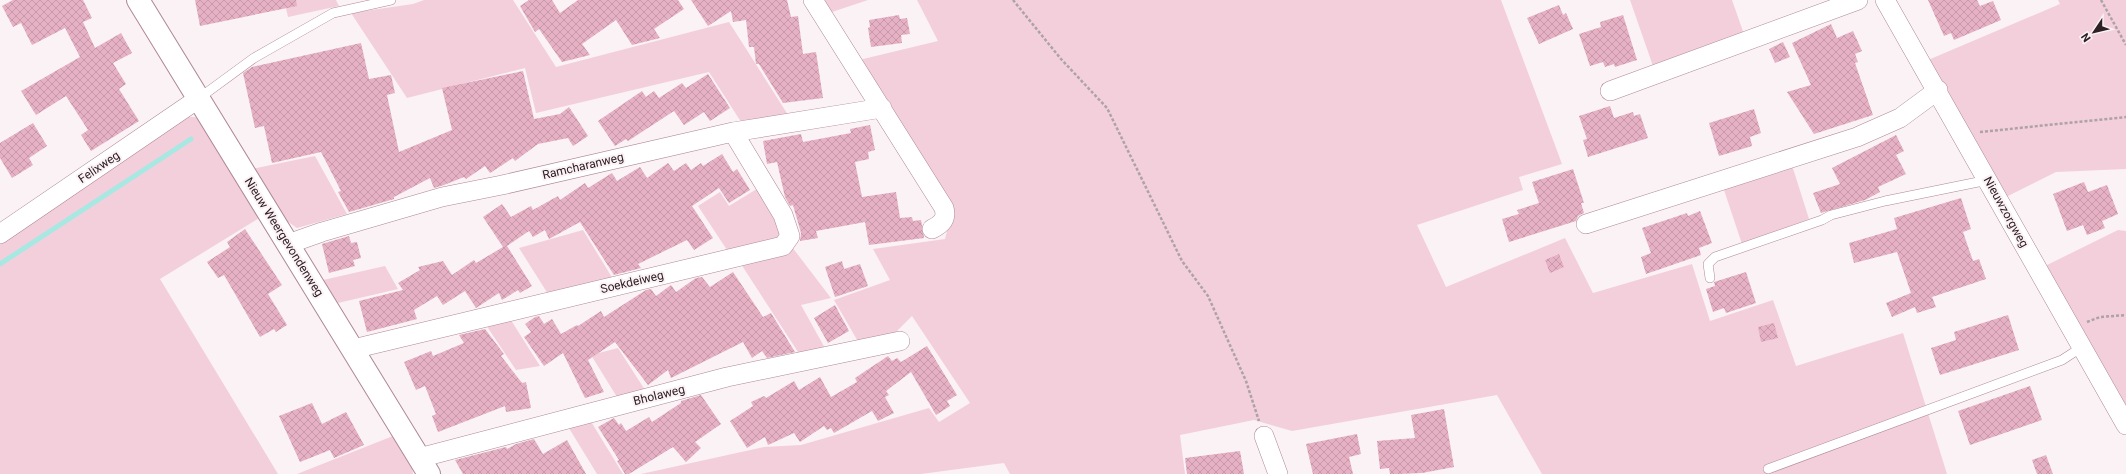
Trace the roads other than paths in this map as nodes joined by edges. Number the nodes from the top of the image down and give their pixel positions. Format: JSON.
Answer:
{"nodes":[{"id":1,"x":138,"y":0,"type":"edge"},
{"id":2,"x":391,"y":0,"type":"edge"},
{"id":3,"x":814,"y":0,"type":"edge"},
{"id":4,"x":1858,"y":0,"type":"edge"},
{"id":5,"x":1885,"y":0,"type":"edge"},
{"id":6,"x":1938,"y":90,"type":"junction"},
{"id":7,"x":1610,"y":91,"type":"dead end"},
{"id":8,"x":198,"y":99,"type":"junction"},
{"id":9,"x":882,"y":108,"type":"junction"},
{"id":10,"x":733,"y":132,"type":"junction"},
{"id":11,"x":1988,"y":180,"type":"junction"},
{"id":12,"x":1586,"y":224,"type":"dead end"},
{"id":13,"x":932,"y":229,"type":"dead end"},
{"id":14,"x":1,"y":232,"type":"edge"},
{"id":15,"x":288,"y":244,"type":"junction"},
{"id":16,"x":1710,"y":278,"type":"dead end"},
{"id":17,"x":900,"y":341,"type":"dead end"},
{"id":18,"x":2082,"y":347,"type":"junction"},
{"id":19,"x":353,"y":349,"type":"junction"},
{"id":20,"x":2126,"y":425,"type":"edge"},
{"id":21,"x":1264,"y":436,"type":"road end"},
{"id":22,"x":424,"y":466,"type":"edge"},
{"id":23,"x":1768,"y":469,"type":"dead end"},
{"id":24,"x":1278,"y":474,"type":"edge"}],
"edges":[{"from":1,"to":8,"type":"street","name":"Nieuw Weergevondenweg"},
{"from":2,"to":8,"type":"lane"},
{"from":3,"to":9,"type":"street"},
{"from":4,"to":7,"type":"street"},
{"from":5,"to":6,"type":"street","name":"Nieuwzorgweg"},
{"from":6,"to":11,"type":"street","name":"Nieuwzorgweg"},
{"from":6,"to":12,"type":"street"},
{"from":8,"to":14,"type":"street","name":"Felixweg"},
{"from":8,"to":15,"type":"street","name":"Nieuw Weergevondenweg"},
{"from":9,"to":10,"type":"street","name":"Ramcharanweg"},
{"from":9,"to":13,"type":"street"},
{"from":10,"to":15,"type":"street","name":"Ramcharanweg"},
{"from":10,"to":19,"type":"street","name":"Soekdeiweg"},
{"from":11,"to":16,"type":"lane"},
{"from":11,"to":18,"type":"street","name":"Nieuwzorgweg"},
{"from":15,"to":19,"type":"street","name":"Nieuw Weergevondenweg"},
{"from":17,"to":22,"type":"street","name":"Bholaweg"},
{"from":18,"to":20,"type":"street","name":"Nieuwzorgweg"},
{"from":18,"to":23,"type":"lane"},
{"from":19,"to":22,"type":"street","name":"Nieuw Weergevondenweg"},
{"from":21,"to":24,"type":"street"}]}
